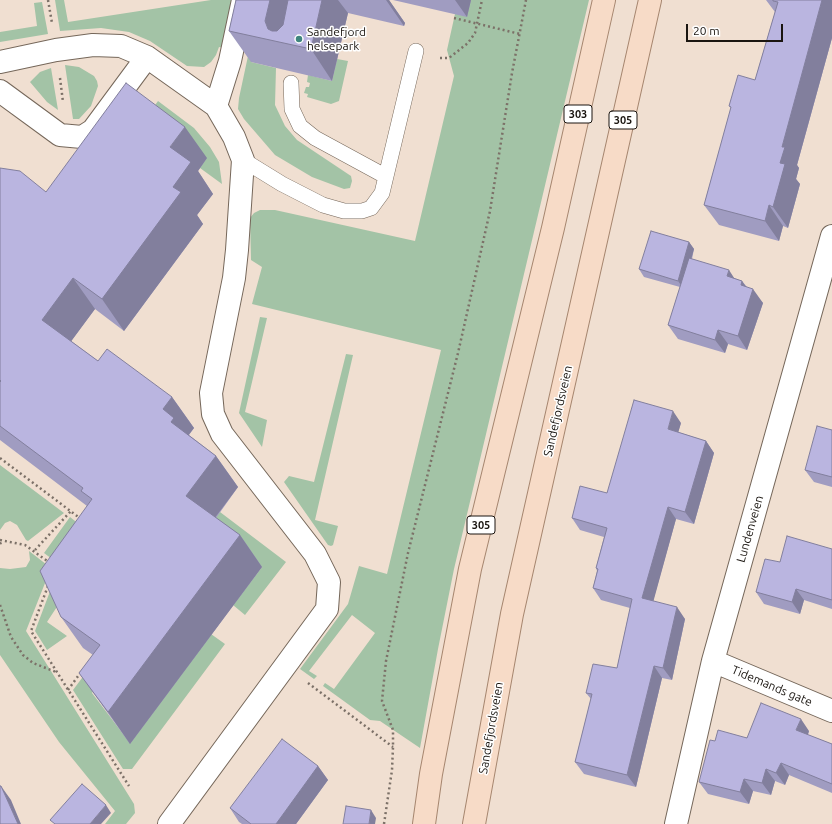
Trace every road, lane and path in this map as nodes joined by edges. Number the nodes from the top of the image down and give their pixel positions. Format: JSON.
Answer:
{"nodes":[{"id":1,"x":243,"y":0,"type":"edge"},
{"id":2,"x":482,"y":0,"type":"edge"},
{"id":3,"x":526,"y":0,"type":"edge"},
{"id":4,"x":604,"y":0,"type":"edge"},
{"id":5,"x":650,"y":0,"type":"edge"},
{"id":6,"x":454,"y":18,"type":"dead end"},
{"id":7,"x":520,"y":34,"type":"junction"},
{"id":8,"x":416,"y":51,"type":"joint"},
{"id":9,"x":146,"y":57,"type":"junction"},
{"id":10,"x":0,"y":62,"type":"edge"},
{"id":11,"x":291,"y":83,"type":"dead end"},
{"id":12,"x":0,"y":92,"type":"edge"},
{"id":13,"x":216,"y":106,"type":"junction"},
{"id":14,"x":243,"y":160,"type":"junction"},
{"id":15,"x":385,"y":176,"type":"junction"},
{"id":16,"x":553,"y":228,"type":"joint"},
{"id":17,"x":832,"y":236,"type":"edge"},
{"id":18,"x":826,"y":278,"type":"edge"},
{"id":19,"x":0,"y":458,"type":"edge"},
{"id":20,"x":71,"y":511,"type":"junction"},
{"id":21,"x":84,"y":521,"type":"edge"},
{"id":22,"x":1,"y":540,"type":"edge"},
{"id":23,"x":0,"y":544,"type":"edge"},
{"id":24,"x":35,"y":550,"type":"junction"},
{"id":25,"x":55,"y":567,"type":"edge"},
{"id":26,"x":50,"y":581,"type":"edge"},
{"id":27,"x":0,"y":605,"type":"edge"},
{"id":28,"x":713,"y":661,"type":"junction"},
{"id":29,"x":285,"y":666,"type":"junction"},
{"id":30,"x":85,"y":667,"type":"edge"},
{"id":31,"x":57,"y":672,"type":"junction"},
{"id":32,"x":68,"y":690,"type":"junction"},
{"id":33,"x":832,"y":711,"type":"edge"},
{"id":34,"x":393,"y":747,"type":"junction"},
{"id":35,"x":129,"y":786,"type":"dead end"},
{"id":36,"x":169,"y":824,"type":"edge"},
{"id":37,"x":384,"y":824,"type":"edge"},
{"id":38,"x":424,"y":824,"type":"edge"},
{"id":39,"x":474,"y":824,"type":"edge"},
{"id":40,"x":676,"y":824,"type":"edge"}],
"edges":[{"from":1,"to":13,"type":"street"},
{"from":2,"to":8,"type":"path"},
{"from":3,"to":7,"type":"path"},
{"from":4,"to":16,"type":"main road","number":"303"},
{"from":5,"to":39,"type":"main road","name":"Sandefjordsveien","number":"305"},
{"from":6,"to":7,"type":"path","bridge":true},
{"from":7,"to":34,"type":"path"},
{"from":8,"to":15,"type":"lane"},
{"from":9,"to":10,"type":"street"},
{"from":9,"to":12,"type":"street"},
{"from":9,"to":13,"type":"street"},
{"from":11,"to":15,"type":"lane"},
{"from":13,"to":14,"type":"street"},
{"from":14,"to":15,"type":"lane"},
{"from":14,"to":29,"type":"street"},
{"from":16,"to":38,"type":"main road","number":"305"},
{"from":17,"to":18,"type":"street","name":"Lundenveien"},
{"from":18,"to":28,"type":"street","name":"Lundenveien"},
{"from":19,"to":20,"type":"path"},
{"from":20,"to":21,"type":"path"},
{"from":20,"to":24,"type":"path"},
{"from":22,"to":23,"type":"path"},
{"from":22,"to":24,"type":"path"},
{"from":24,"to":25,"type":"path"},
{"from":26,"to":31,"type":"path"},
{"from":27,"to":31,"type":"path"},
{"from":28,"to":33,"type":"street","name":"Tidemands gate"},
{"from":28,"to":40,"type":"street","name":"Lundenveien"},
{"from":29,"to":34,"type":"path"},
{"from":29,"to":36,"type":"street"},
{"from":30,"to":32,"type":"path"},
{"from":31,"to":32,"type":"path"},
{"from":32,"to":35,"type":"path"},
{"from":34,"to":37,"type":"path"}]}
